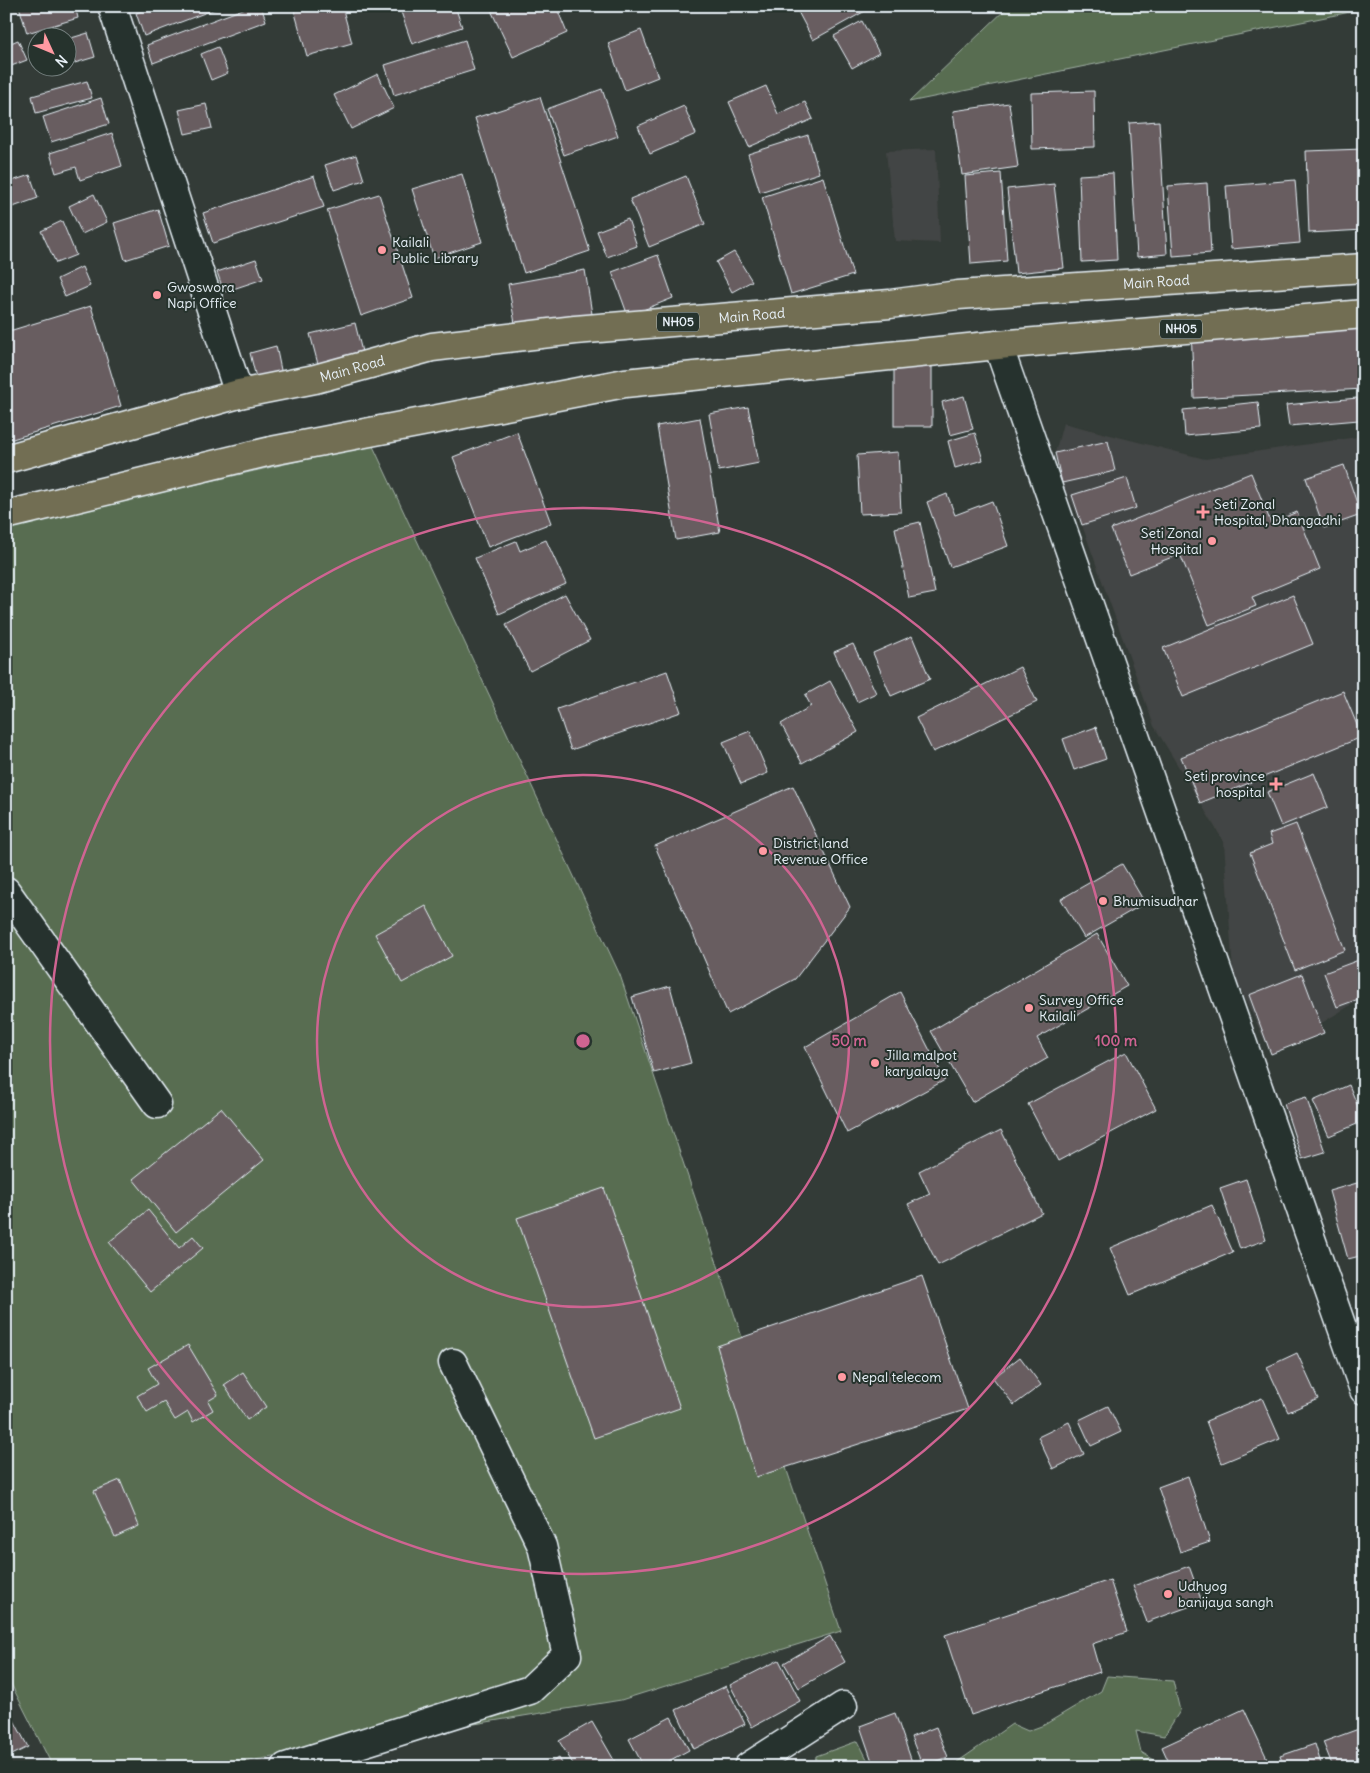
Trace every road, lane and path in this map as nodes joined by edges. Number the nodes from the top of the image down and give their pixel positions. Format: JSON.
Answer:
{"nodes":[{"id":1,"x":112,"y":6,"type":"edge"},
{"id":2,"x":1364,"y":268,"type":"edge"},
{"id":3,"x":1364,"y":314,"type":"edge"},
{"id":4,"x":998,"y":345,"type":"junction"},
{"id":5,"x":238,"y":394,"type":"junction"},
{"id":6,"x":6,"y":459,"type":"edge"},
{"id":7,"x":6,"y":515,"type":"edge"},
{"id":8,"x":6,"y":891,"type":"edge"},
{"id":9,"x":157,"y":1104,"type":"dead end"},
{"id":10,"x":454,"y":1362,"type":"dead end"},
{"id":11,"x":1364,"y":1390,"type":"edge"},
{"id":12,"x":843,"y":1706,"type":"dead end"},
{"id":13,"x":286,"y":1767,"type":"edge"},
{"id":14,"x":748,"y":1767,"type":"edge"}],
"edges":[{"from":1,"to":5,"type":"street"},
{"from":2,"to":5,"type":"main road","name":"Main Road","number":"NH05"},
{"from":3,"to":4,"type":"main road","number":"NH05"},
{"from":4,"to":7,"type":"main road","number":"NH05"},
{"from":4,"to":11,"type":"street"},
{"from":5,"to":6,"type":"main road","name":"Main Road","number":"NH05"},
{"from":8,"to":9,"type":"street"},
{"from":10,"to":13,"type":"street"},
{"from":12,"to":14,"type":"street"}]}
